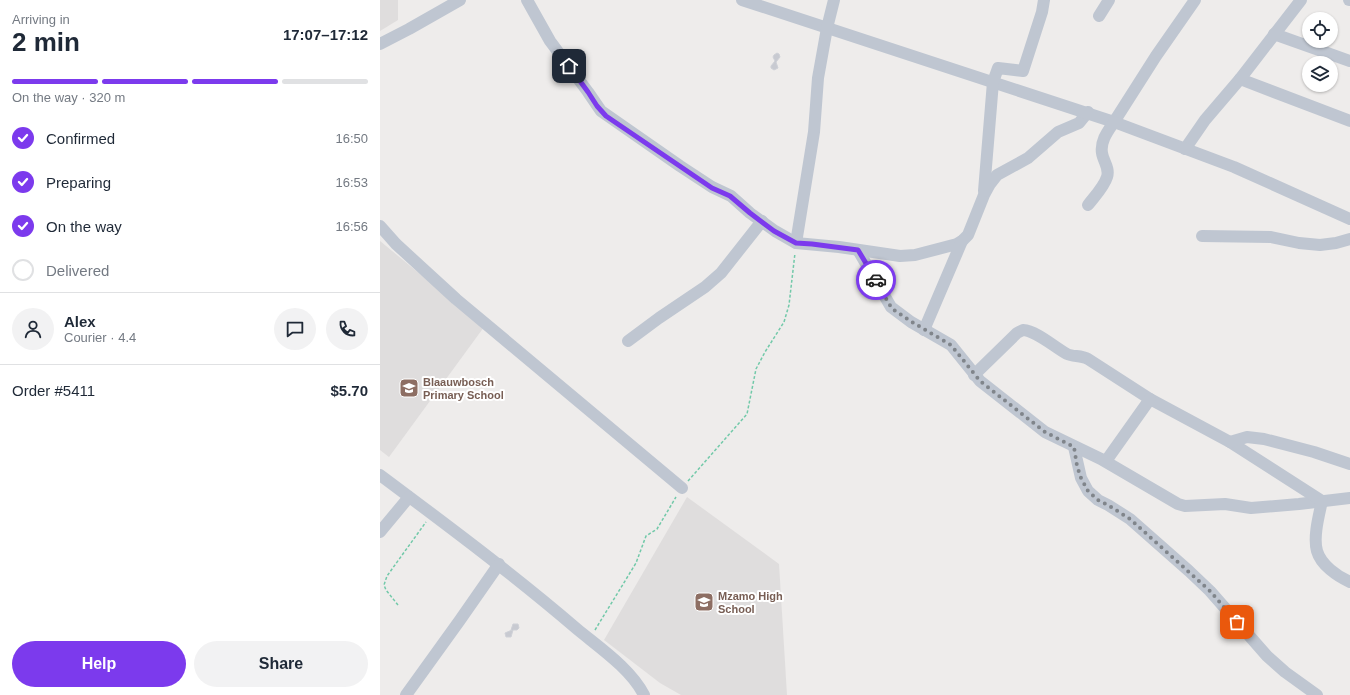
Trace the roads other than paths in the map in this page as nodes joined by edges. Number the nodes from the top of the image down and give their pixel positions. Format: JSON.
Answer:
{"nodes":[{"id":1,"x":460,"y":0,"type":"edge"},
{"id":2,"x":527,"y":0,"type":"edge"},
{"id":3,"x":742,"y":0,"type":"edge"},
{"id":4,"x":834,"y":0,"type":"edge"},
{"id":5,"x":1044,"y":0,"type":"edge"},
{"id":6,"x":1109,"y":0,"type":"edge"},
{"id":7,"x":1301,"y":0,"type":"edge"},
{"id":8,"x":1193,"y":1,"type":"edge"},
{"id":9,"x":1099,"y":16,"type":"dead end"},
{"id":10,"x":827,"y":28,"type":"junction"},
{"id":11,"x":1274,"y":34,"type":"junction"},
{"id":12,"x":380,"y":44,"type":"edge"},
{"id":13,"x":1350,"y":61,"type":"edge"},
{"id":14,"x":1240,"y":79,"type":"junction"},
{"id":15,"x":993,"y":82,"type":"junction"},
{"id":16,"x":1088,"y":112,"type":"junction"},
{"id":17,"x":1114,"y":122,"type":"junction"},
{"id":18,"x":1350,"y":122,"type":"edge"},
{"id":19,"x":1185,"y":149,"type":"junction"},
{"id":20,"x":984,"y":195,"type":"junction"},
{"id":21,"x":1088,"y":205,"type":"dead end"},
{"id":22,"x":1350,"y":219,"type":"edge"},
{"id":23,"x":762,"y":222,"type":"junction"},
{"id":24,"x":380,"y":226,"type":"edge"},
{"id":25,"x":1202,"y":236,"type":"dead end"},
{"id":26,"x":1350,"y":239,"type":"edge"},
{"id":27,"x":962,"y":241,"type":"junction"},
{"id":28,"x":796,"y":243,"type":"junction"},
{"id":29,"x":858,"y":250,"type":"junction"},
{"id":30,"x":924,"y":330,"type":"junction"},
{"id":31,"x":628,"y":341,"type":"dead end"},
{"id":32,"x":974,"y":375,"type":"junction"},
{"id":33,"x":1150,"y":399,"type":"junction"},
{"id":34,"x":1230,"y":442,"type":"junction"},
{"id":35,"x":1074,"y":447,"type":"junction"},
{"id":36,"x":1106,"y":461,"type":"junction"},
{"id":37,"x":1350,"y":464,"type":"edge"},
{"id":38,"x":380,"y":476,"type":"edge"},
{"id":39,"x":682,"y":488,"type":"road end"},
{"id":40,"x":409,"y":497,"type":"junction"},
{"id":41,"x":1350,"y":498,"type":"edge"},
{"id":42,"x":1322,"y":501,"type":"junction"},
{"id":43,"x":380,"y":532,"type":"edge"},
{"id":44,"x":499,"y":564,"type":"junction"},
{"id":45,"x":1350,"y":582,"type":"edge"},
{"id":46,"x":406,"y":695,"type":"edge"},
{"id":47,"x":644,"y":695,"type":"edge"},
{"id":48,"x":1317,"y":695,"type":"edge"}],
"edges":[{"from":1,"to":12,"type":"street"},
{"from":2,"to":23,"type":"street"},
{"from":3,"to":10,"type":"street"},
{"from":4,"to":10,"type":"street"},
{"from":5,"to":15,"type":"street"},
{"from":6,"to":9,"type":"street"},
{"from":7,"to":11,"type":"street"},
{"from":8,"to":17,"type":"street"},
{"from":10,"to":15,"type":"street"},
{"from":10,"to":28,"type":"street"},
{"from":11,"to":13,"type":"street"},
{"from":11,"to":14,"type":"street"},
{"from":14,"to":18,"type":"street"},
{"from":14,"to":19,"type":"street"},
{"from":15,"to":16,"type":"street"},
{"from":15,"to":20,"type":"street"},
{"from":16,"to":17,"type":"street"},
{"from":16,"to":20,"type":"street"},
{"from":17,"to":19,"type":"street"},
{"from":17,"to":21,"type":"street"},
{"from":19,"to":22,"type":"street"},
{"from":20,"to":27,"type":"street"},
{"from":23,"to":28,"type":"street"},
{"from":23,"to":31,"type":"street"},
{"from":24,"to":39,"type":"street"},
{"from":25,"to":26,"type":"street"},
{"from":27,"to":29,"type":"street"},
{"from":27,"to":30,"type":"street"},
{"from":28,"to":29,"type":"street"},
{"from":29,"to":30,"type":"street"},
{"from":30,"to":32,"type":"street"},
{"from":32,"to":33,"type":"street"},
{"from":32,"to":35,"type":"street"},
{"from":33,"to":34,"type":"street"},
{"from":33,"to":36,"type":"street"},
{"from":34,"to":37,"type":"street"},
{"from":34,"to":42,"type":"street"},
{"from":35,"to":36,"type":"street"},
{"from":35,"to":48,"type":"street"},
{"from":36,"to":42,"type":"street"},
{"from":38,"to":40,"type":"street"},
{"from":40,"to":43,"type":"street"},
{"from":40,"to":44,"type":"street"},
{"from":41,"to":42,"type":"street"},
{"from":42,"to":45,"type":"street"},
{"from":44,"to":46,"type":"street"},
{"from":44,"to":47,"type":"street"}]}
